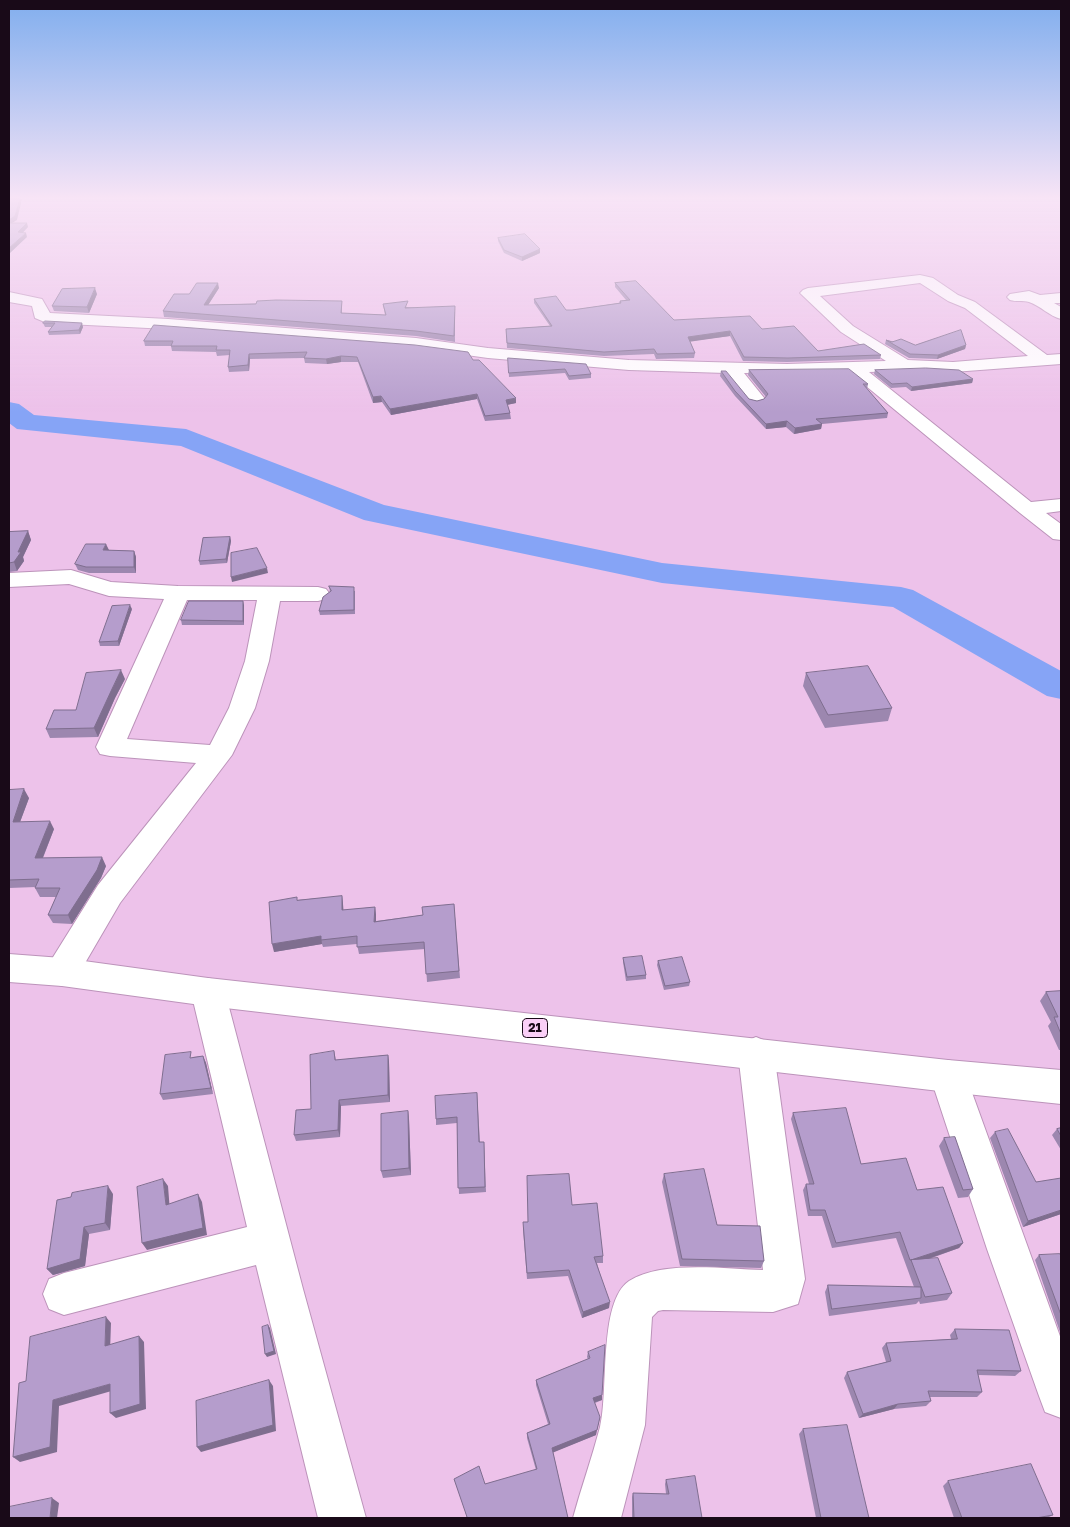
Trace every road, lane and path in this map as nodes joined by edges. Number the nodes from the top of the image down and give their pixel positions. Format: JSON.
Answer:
{"nodes":[{"id":1,"x":9,"y":297,"type":"edge"},
{"id":2,"x":1015,"y":297,"type":"dead end"},
{"id":3,"x":1061,"y":298,"type":"edge"},
{"id":4,"x":1038,"y":300,"type":"junction"},
{"id":5,"x":1061,"y":314,"type":"edge"},
{"id":6,"x":1061,"y":359,"type":"edge"},
{"id":7,"x":1043,"y":360,"type":"junction"},
{"id":8,"x":905,"y":366,"type":"junction"},
{"id":9,"x":853,"y":367,"type":"junction"},
{"id":10,"x":881,"y":367,"type":"junction"},
{"id":11,"x":731,"y":368,"type":"junction"},
{"id":12,"x":906,"y":393,"type":"dead end"},
{"id":13,"x":756,"y":399,"type":"edge"},
{"id":14,"x":1061,"y":505,"type":"edge"},
{"id":15,"x":1027,"y":509,"type":"junction"},
{"id":16,"x":1061,"y":534,"type":"edge"},
{"id":17,"x":9,"y":580,"type":"edge"},
{"id":18,"x":178,"y":593,"type":"junction"},
{"id":19,"x":270,"y":593,"type":"junction"},
{"id":20,"x":318,"y":594,"type":"dead end"},
{"id":21,"x":218,"y":755,"type":"junction"},
{"id":22,"x":9,"y":968,"type":"edge"},
{"id":23,"x":62,"y":972,"type":"junction"},
{"id":24,"x":208,"y":992,"type":"junction"},
{"id":25,"x":756,"y":1053,"type":"junction"},
{"id":26,"x":948,"y":1076,"type":"junction"},
{"id":27,"x":1061,"y":1087,"type":"edge"},
{"id":28,"x":270,"y":1241,"type":"junction"},
{"id":29,"x":64,"y":1294,"type":"dead end"},
{"id":30,"x":1061,"y":1396,"type":"edge"},
{"id":31,"x":342,"y":1518,"type":"edge"},
{"id":32,"x":597,"y":1518,"type":"edge"}],
"edges":[{"from":1,"to":11,"type":"main road"},
{"from":2,"to":4,"type":"main road"},
{"from":3,"to":4,"type":"main road"},
{"from":4,"to":5,"type":"main road"},
{"from":6,"to":7,"type":"main road"},
{"from":7,"to":8,"type":"main road"},
{"from":7,"to":8,"type":"main road"},
{"from":8,"to":10,"type":"main road"},
{"from":9,"to":10,"type":"main road"},
{"from":9,"to":11,"type":"main road"},
{"from":9,"to":15,"type":"main road"},
{"from":10,"to":12,"type":"main road"},
{"from":11,"to":13,"type":"main road"},
{"from":14,"to":15,"type":"main road"},
{"from":15,"to":16,"type":"main road"},
{"from":17,"to":18,"type":"main road"},
{"from":18,"to":19,"type":"main road"},
{"from":18,"to":21,"type":"main road"},
{"from":19,"to":20,"type":"main road"},
{"from":19,"to":21,"type":"main road"},
{"from":21,"to":23,"type":"main road"},
{"from":22,"to":23,"type":"main road","number":"21"},
{"from":23,"to":24,"type":"main road","number":"21"},
{"from":24,"to":25,"type":"main road","number":"21"},
{"from":24,"to":28,"type":"main road"},
{"from":25,"to":26,"type":"main road","number":"21"},
{"from":25,"to":32,"type":"main road"},
{"from":26,"to":27,"type":"main road","number":"21"},
{"from":26,"to":30,"type":"main road"},
{"from":28,"to":29,"type":"main road"},
{"from":28,"to":31,"type":"main road"}]}
